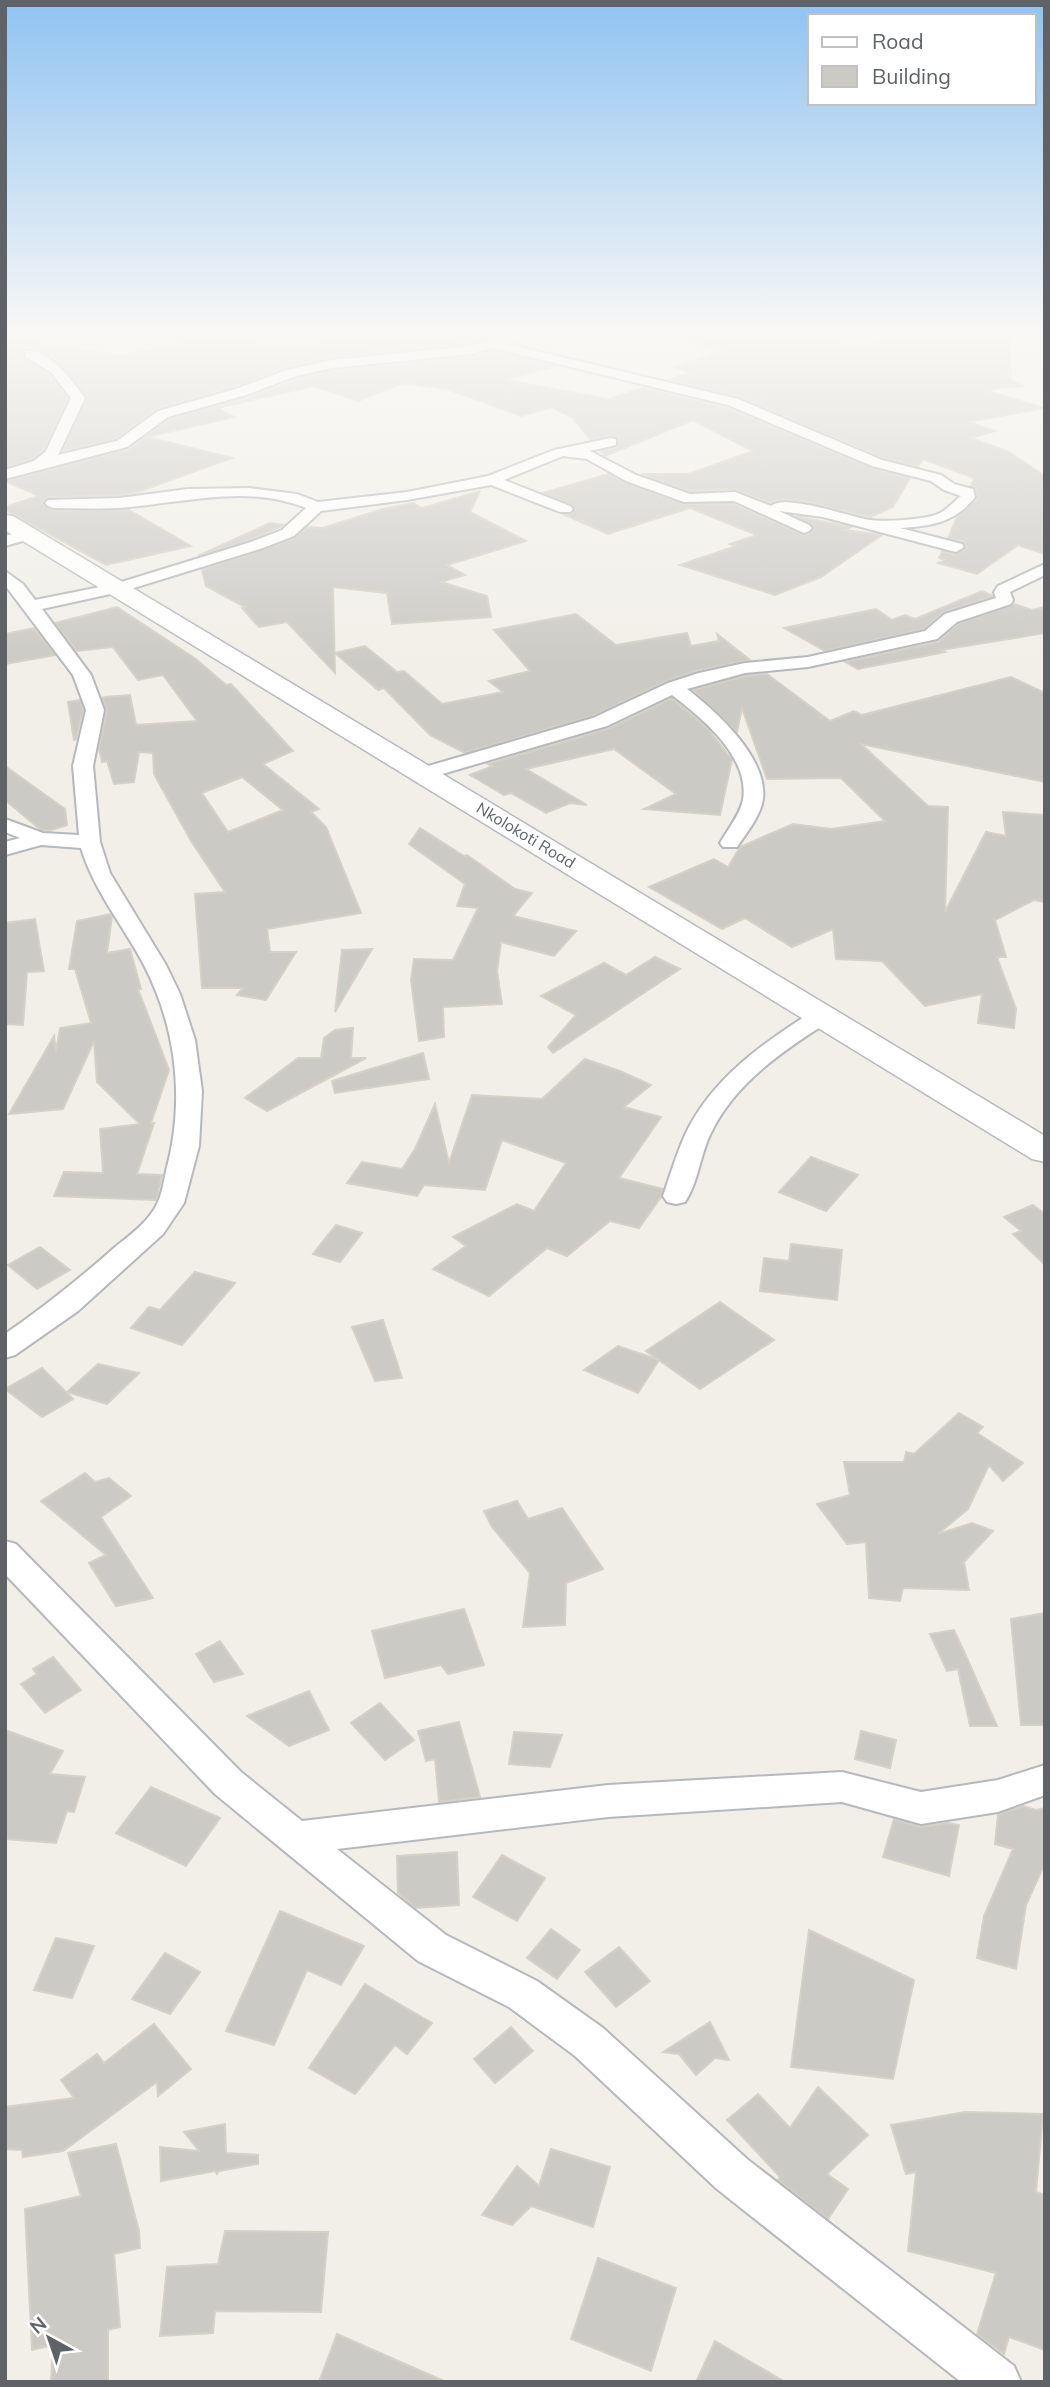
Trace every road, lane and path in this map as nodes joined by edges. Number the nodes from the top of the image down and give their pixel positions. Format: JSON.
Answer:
{"nodes":[{"id":1,"x":57,"y":443,"type":"edge"},
{"id":2,"x":123,"y":443,"type":"edge"},
{"id":3,"x":604,"y":443,"type":"edge"},
{"id":4,"x":831,"y":443,"type":"edge"},
{"id":5,"x":559,"y":453,"type":"junction"},
{"id":6,"x":39,"y":464,"type":"junction"},
{"id":7,"x":5,"y":475,"type":"edge"},
{"id":8,"x":492,"y":480,"type":"junction"},
{"id":9,"x":508,"y":484,"type":"junction"},
{"id":10,"x":526,"y":485,"type":"dead end"},
{"id":11,"x":53,"y":503,"type":"dead end"},
{"id":12,"x":758,"y":504,"type":"junction"},
{"id":13,"x":316,"y":507,"type":"junction"},
{"id":14,"x":565,"y":509,"type":"dead end"},
{"id":15,"x":874,"y":525,"type":"junction"},
{"id":16,"x":804,"y":528,"type":"dead end"},
{"id":17,"x":13,"y":532,"type":"edge"},
{"id":18,"x":956,"y":547,"type":"dead end"},
{"id":19,"x":1045,"y":569,"type":"edge"},
{"id":20,"x":5,"y":576,"type":"edge"},
{"id":21,"x":118,"y":588,"type":"junction"},
{"id":22,"x":30,"y":606,"type":"junction"},
{"id":23,"x":674,"y":687,"type":"junction"},
{"id":24,"x":425,"y":773,"type":"junction"},
{"id":25,"x":5,"y":825,"type":"edge"},
{"id":26,"x":40,"y":839,"type":"junction"},
{"id":27,"x":90,"y":842,"type":"junction"},
{"id":28,"x":730,"y":843,"type":"dead end"},
{"id":29,"x":5,"y":849,"type":"edge"},
{"id":30,"x":823,"y":1015,"type":"junction"},
{"id":31,"x":1045,"y":1151,"type":"edge"},
{"id":32,"x":676,"y":1196,"type":"dead end"},
{"id":33,"x":5,"y":1348,"type":"edge"},
{"id":34,"x":5,"y":1553,"type":"edge"},
{"id":35,"x":1045,"y":1780,"type":"edge"},
{"id":36,"x":294,"y":1838,"type":"junction"},
{"id":37,"x":998,"y":2382,"type":"edge"}],
"edges":[{"from":1,"to":6,"type":"street"},
{"from":2,"to":6,"type":"street"},
{"from":3,"to":5,"type":"street"},
{"from":4,"to":15,"type":"street"},
{"from":5,"to":8,"type":"street"},
{"from":5,"to":12,"type":"street"},
{"from":6,"to":7,"type":"street"},
{"from":8,"to":9,"type":"street"},
{"from":8,"to":13,"type":"street"},
{"from":9,"to":10,"type":"street"},
{"from":9,"to":14,"type":"street"},
{"from":11,"to":13,"type":"street"},
{"from":12,"to":15,"type":"street"},
{"from":12,"to":16,"type":"street"},
{"from":13,"to":21,"type":"street"},
{"from":15,"to":18,"type":"street"},
{"from":17,"to":21,"type":"main road","name":"Nkolokoti Road"},
{"from":19,"to":23,"type":"street"},
{"from":20,"to":22,"type":"street"},
{"from":21,"to":22,"type":"street"},
{"from":21,"to":24,"type":"main road","name":"Nkolokoti Road"},
{"from":22,"to":27,"type":"street"},
{"from":23,"to":24,"type":"street"},
{"from":23,"to":28,"type":"street"},
{"from":24,"to":30,"type":"main road","name":"Nkolokoti Road"},
{"from":25,"to":26,"type":"street"},
{"from":26,"to":27,"type":"street"},
{"from":26,"to":29,"type":"street"},
{"from":27,"to":33,"type":"street"},
{"from":30,"to":31,"type":"main road","name":"Nkolokoti Road"},
{"from":30,"to":32,"type":"street"},
{"from":34,"to":36,"type":"street"},
{"from":35,"to":36,"type":"street"},
{"from":36,"to":37,"type":"street"}]}
